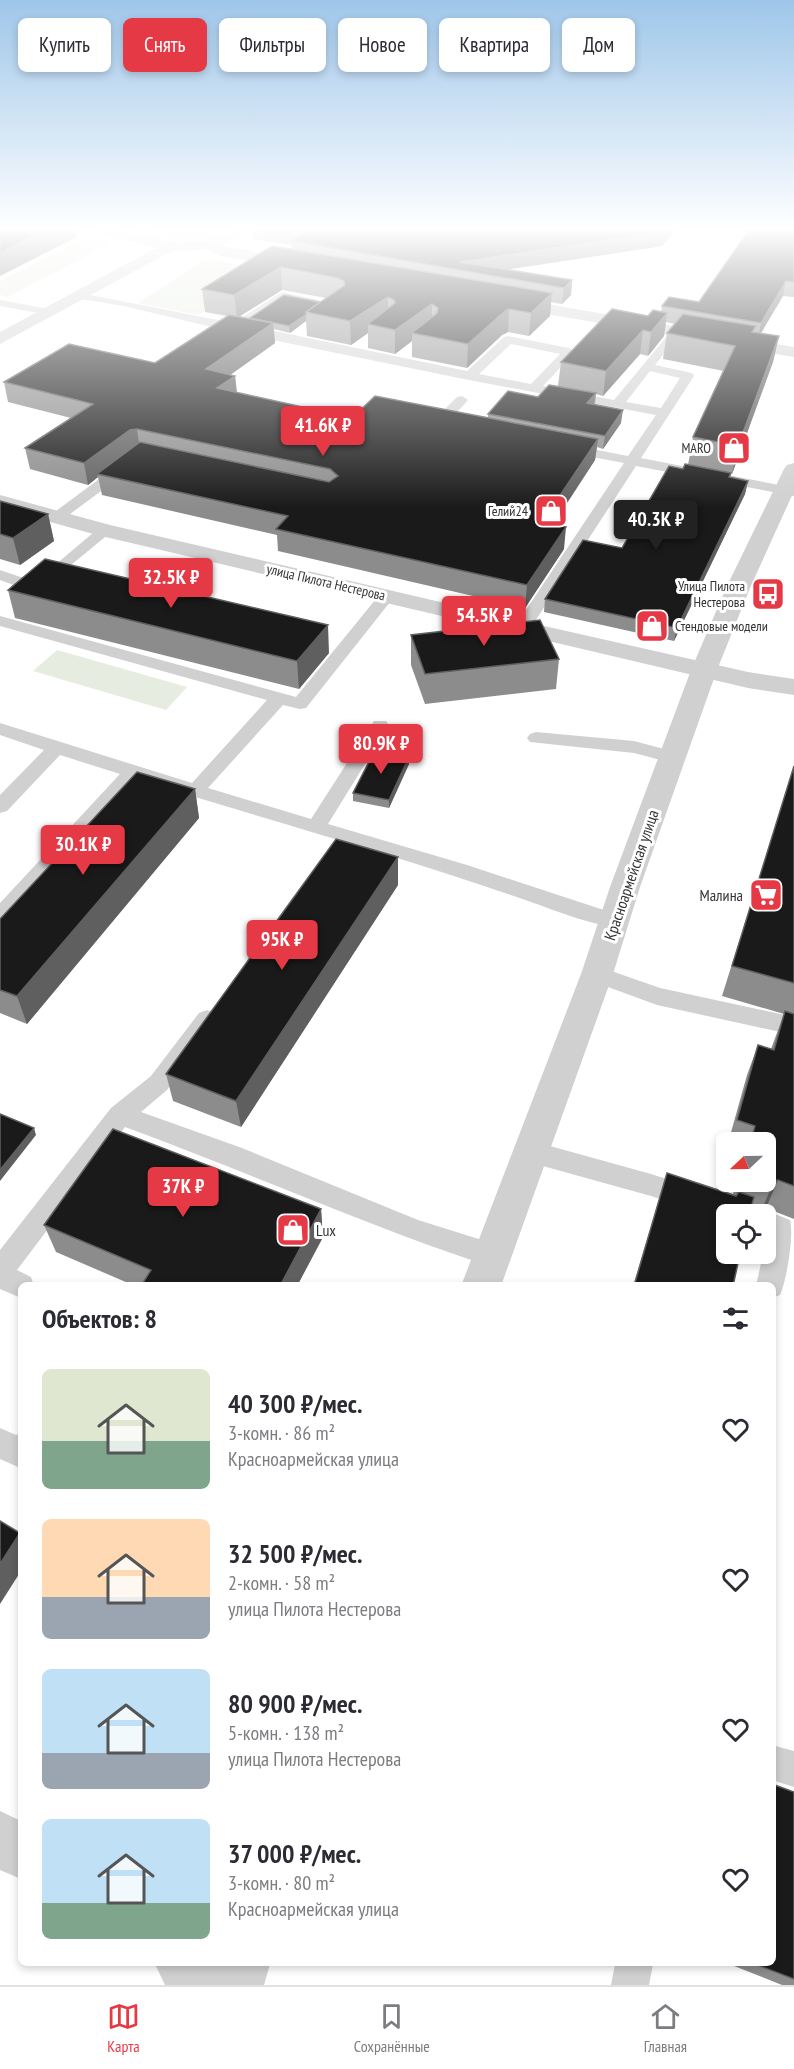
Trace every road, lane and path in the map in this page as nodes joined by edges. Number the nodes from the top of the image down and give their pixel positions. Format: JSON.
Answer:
{"nodes":[{"id":1,"x":30,"y":323,"type":"edge"},
{"id":2,"x":210,"y":323,"type":"edge"},
{"id":3,"x":241,"y":323,"type":"edge"},
{"id":4,"x":623,"y":323,"type":"edge"},
{"id":5,"x":310,"y":326,"type":"edge"},
{"id":6,"x":233,"y":328,"type":"junction"},
{"id":7,"x":676,"y":332,"type":"junction"},
{"id":8,"x":0,"y":339,"type":"edge"},
{"id":9,"x":370,"y":339,"type":"edge"},
{"id":10,"x":291,"y":340,"type":"junction"},
{"id":11,"x":414,"y":347,"type":"edge"},
{"id":12,"x":352,"y":352,"type":"junction"},
{"id":13,"x":794,"y":352,"type":"edge"},
{"id":14,"x":396,"y":362,"type":"junction"},
{"id":15,"x":648,"y":367,"type":"junction"},
{"id":16,"x":469,"y":376,"type":"junction"},
{"id":17,"x":534,"y":388,"type":"junction"},
{"id":18,"x":462,"y":400,"type":"dead end"},
{"id":19,"x":617,"y":404,"type":"junction"},
{"id":20,"x":663,"y":412,"type":"junction"},
{"id":21,"x":461,"y":427,"type":"edge"},
{"id":22,"x":550,"y":445,"type":"edge"},
{"id":23,"x":140,"y":456,"type":"edge"},
{"id":24,"x":631,"y":462,"type":"junction"},
{"id":25,"x":794,"y":469,"type":"edge"},
{"id":26,"x":789,"y":491,"type":"edge"},
{"id":27,"x":0,"y":501,"type":"edge"},
{"id":28,"x":57,"y":517,"type":"junction"},
{"id":29,"x":105,"y":530,"type":"junction"},
{"id":30,"x":0,"y":575,"type":"edge"},
{"id":31,"x":36,"y":588,"type":"junction"},
{"id":32,"x":386,"y":597,"type":"junction"},
{"id":33,"x":7,"y":614,"type":"edge"},
{"id":34,"x":522,"y":628,"type":"junction"},
{"id":35,"x":704,"y":670,"type":"junction"},
{"id":36,"x":794,"y":687,"type":"edge"},
{"id":37,"x":279,"y":698,"type":"junction"},
{"id":38,"x":380,"y":725,"type":"dead end"},
{"id":39,"x":0,"y":729,"type":"edge"},
{"id":40,"x":536,"y":738,"type":"dead end"},
{"id":41,"x":57,"y":747,"type":"junction"},
{"id":42,"x":672,"y":757,"type":"junction"},
{"id":43,"x":132,"y":772,"type":"junction"},
{"id":44,"x":196,"y":790,"type":"junction"},
{"id":45,"x":0,"y":807,"type":"edge"},
{"id":46,"x":315,"y":828,"type":"junction"},
{"id":47,"x":342,"y":836,"type":"junction"},
{"id":48,"x":328,"y":855,"type":"edge"},
{"id":49,"x":0,"y":917,"type":"edge"},
{"id":50,"x":614,"y":921,"type":"junction"},
{"id":51,"x":597,"y":974,"type":"junction"},
{"id":52,"x":223,"y":997,"type":"edge"},
{"id":53,"x":794,"y":1026,"type":"edge"},
{"id":54,"x":120,"y":1115,"type":"junction"},
{"id":55,"x":532,"y":1152,"type":"junction"},
{"id":56,"x":716,"y":1206,"type":"edge"},
{"id":57,"x":776,"y":1226,"type":"edge"},
{"id":58,"x":776,"y":1254,"type":"edge"},
{"id":59,"x":774,"y":1264,"type":"edge"},
{"id":60,"x":487,"y":1270,"type":"edge"},
{"id":61,"x":0,"y":1273,"type":"edge"},
{"id":62,"x":771,"y":1282,"type":"edge"},
{"id":63,"x":18,"y":1284,"type":"edge"},
{"id":64,"x":0,"y":1443,"type":"edge"},
{"id":65,"x":18,"y":1452,"type":"edge"},
{"id":66,"x":776,"y":1763,"type":"edge"},
{"id":67,"x":794,"y":1769,"type":"edge"},
{"id":68,"x":0,"y":1838,"type":"edge"},
{"id":69,"x":18,"y":1850,"type":"edge"},
{"id":70,"x":186,"y":1966,"type":"edge"},
{"id":71,"x":241,"y":1966,"type":"edge"},
{"id":72,"x":634,"y":1966,"type":"edge"},
{"id":73,"x":210,"y":1985,"type":"edge"},
{"id":74,"x":236,"y":1985,"type":"edge"},
{"id":75,"x":630,"y":1985,"type":"edge"}],
"edges":[{"from":1,"to":8,"type":"street"},
{"from":2,"to":6,"type":"lane"},
{"from":3,"to":6,"type":"lane"},
{"from":4,"to":7,"type":"street"},
{"from":5,"to":10,"type":"lane"},
{"from":6,"to":10,"type":"lane"},
{"from":7,"to":13,"type":"street"},
{"from":7,"to":15,"type":"lane"},
{"from":9,"to":12,"type":"lane"},
{"from":10,"to":12,"type":"lane"},
{"from":11,"to":14,"type":"lane"},
{"from":12,"to":14,"type":"lane"},
{"from":14,"to":16,"type":"lane"},
{"from":15,"to":19,"type":"lane"},
{"from":15,"to":20,"type":"lane"},
{"from":16,"to":17,"type":"lane"},
{"from":16,"to":17,"type":"lane"},
{"from":17,"to":19,"type":"lane"},
{"from":18,"to":21,"type":"lane"},
{"from":19,"to":20,"type":"lane"},
{"from":20,"to":24,"type":"lane"},
{"from":22,"to":24,"type":"lane"},
{"from":23,"to":28,"type":"lane"},
{"from":24,"to":26,"type":"lane"},
{"from":24,"to":34,"type":"lane"},
{"from":25,"to":26,"type":"street","name":"Красноармейская улица"},
{"from":26,"to":35,"type":"street","name":"Красноармейская улица"},
{"from":27,"to":28,"type":"street","name":"улица Пилота Нестерова"},
{"from":28,"to":29,"type":"street","name":"улица Пилота Нестерова"},
{"from":29,"to":31,"type":"lane"},
{"from":29,"to":32,"type":"street","name":"улица Пилота Нестерова"},
{"from":30,"to":31,"type":"lane"},
{"from":31,"to":33,"type":"lane"},
{"from":32,"to":34,"type":"street","name":"улица Пилота Нестерова"},
{"from":32,"to":37,"type":"lane"},
{"from":33,"to":37,"type":"lane"},
{"from":34,"to":35,"type":"street","name":"улица Пилота Нестерова"},
{"from":35,"to":36,"type":"street","name":"улица Пилота Нестерова"},
{"from":35,"to":42,"type":"street","name":"Красноармейская улица"},
{"from":37,"to":44,"type":"lane"},
{"from":38,"to":46,"type":"lane"},
{"from":39,"to":41,"type":"lane"},
{"from":40,"to":42,"type":"lane"},
{"from":41,"to":43,"type":"lane"},
{"from":41,"to":45,"type":"lane"},
{"from":42,"to":50,"type":"street","name":"Красноармейская улица"},
{"from":43,"to":44,"type":"lane"},
{"from":43,"to":49,"type":"lane"},
{"from":44,"to":46,"type":"lane"},
{"from":46,"to":47,"type":"lane"},
{"from":47,"to":48,"type":"lane"},
{"from":47,"to":50,"type":"lane"},
{"from":50,"to":51,"type":"street","name":"Красноармейская улица"},
{"from":51,"to":53,"type":"lane"},
{"from":51,"to":55,"type":"street","name":"Красноармейская улица"},
{"from":52,"to":54,"type":"lane"},
{"from":54,"to":60,"type":"lane"},
{"from":54,"to":61,"type":"lane"},
{"from":55,"to":56,"type":"lane"},
{"from":55,"to":60,"type":"street","name":"Красноармейская улица"},
{"from":57,"to":58,"type":"lane"},
{"from":59,"to":62,"type":"lane"},
{"from":61,"to":63,"type":"lane"},
{"from":64,"to":65,"type":"lane"},
{"from":66,"to":67,"type":"lane"},
{"from":68,"to":69,"type":"street"},
{"from":70,"to":73,"type":"street"},
{"from":71,"to":74,"type":"street"},
{"from":72,"to":75,"type":"lane"}]}
